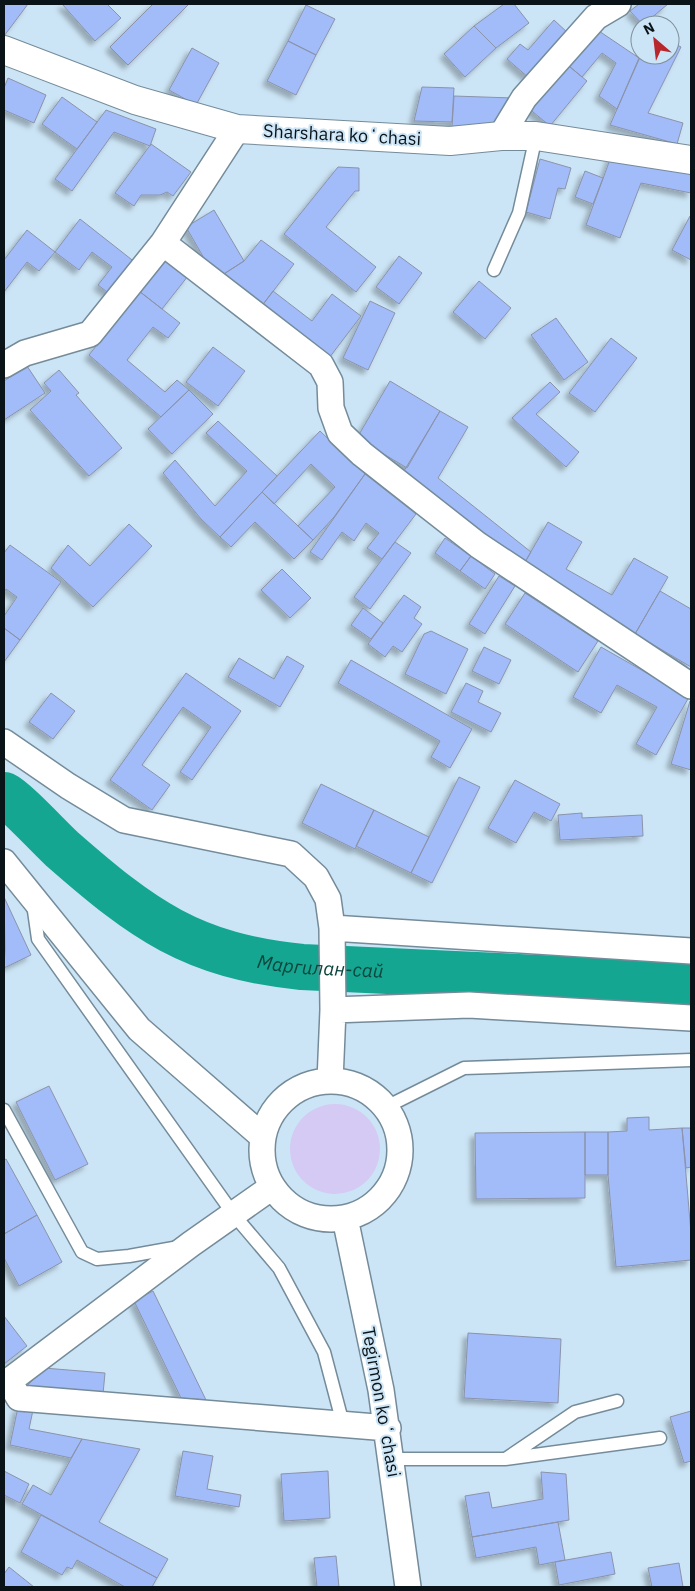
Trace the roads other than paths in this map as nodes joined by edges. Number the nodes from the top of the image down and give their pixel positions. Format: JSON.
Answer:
{"nodes":[{"id":1,"x":618,"y":4,"type":"edge"},
{"id":2,"x":4,"y":50,"type":"edge"},
{"id":3,"x":237,"y":129,"type":"junction"},
{"id":4,"x":501,"y":136,"type":"junction"},
{"id":5,"x":536,"y":136,"type":"junction"},
{"id":6,"x":691,"y":160,"type":"edge"},
{"id":7,"x":163,"y":243,"type":"junction"},
{"id":8,"x":494,"y":270,"type":"dead end"},
{"id":9,"x":4,"y":365,"type":"edge"},
{"id":10,"x":691,"y":686,"type":"edge"},
{"id":11,"x":4,"y":742,"type":"edge"},
{"id":12,"x":4,"y":862,"type":"edge"},
{"id":13,"x":33,"y":896,"type":"junction"},
{"id":14,"x":332,"y":928,"type":"junction"},
{"id":15,"x":691,"y":951,"type":"edge"},
{"id":16,"x":333,"y":1010,"type":"junction"},
{"id":17,"x":691,"y":1018,"type":"edge"},
{"id":18,"x":691,"y":1060,"type":"edge"},
{"id":19,"x":330,"y":1081,"type":"junction"},
{"id":20,"x":386,"y":1107,"type":"junction"},
{"id":21,"x":4,"y":1110,"type":"edge"},
{"id":22,"x":263,"y":1137,"type":"junction"},
{"id":23,"x":272,"y":1187,"type":"junction"},
{"id":24,"x":234,"y":1215,"type":"junction"},
{"id":25,"x":345,"y":1218,"type":"junction"},
{"id":26,"x":191,"y":1244,"type":"junction"},
{"id":27,"x":617,"y":1401,"type":"dead end"},
{"id":28,"x":343,"y":1424,"type":"junction"},
{"id":29,"x":388,"y":1428,"type":"junction"},
{"id":30,"x":660,"y":1438,"type":"dead end"},
{"id":31,"x":393,"y":1459,"type":"junction"},
{"id":32,"x":505,"y":1459,"type":"junction"},
{"id":33,"x":408,"y":1587,"type":"edge"}],
"edges":[{"from":1,"to":4,"type":"street"},
{"from":2,"to":3,"type":"street","name":"Sharshara koʻchasi"},
{"from":3,"to":4,"type":"street","name":"Sharshara koʻchasi"},
{"from":3,"to":7,"type":"street"},
{"from":4,"to":5,"type":"street","name":"Sharshara koʻchasi"},
{"from":5,"to":6,"type":"street","name":"Sharshara koʻchasi"},
{"from":5,"to":8,"type":"lane"},
{"from":7,"to":9,"type":"street"},
{"from":7,"to":10,"type":"street"},
{"from":11,"to":14,"type":"street"},
{"from":12,"to":13,"type":"street"},
{"from":13,"to":22,"type":"street"},
{"from":13,"to":24,"type":"lane"},
{"from":14,"to":15,"type":"street"},
{"from":14,"to":16,"type":"street"},
{"from":16,"to":17,"type":"street"},
{"from":16,"to":19,"type":"street"},
{"from":18,"to":20,"type":"lane"},
{"from":19,"to":20,"type":"street"},
{"from":19,"to":22,"type":"street"},
{"from":20,"to":25,"type":"street"},
{"from":21,"to":26,"type":"lane"},
{"from":22,"to":23,"type":"street"},
{"from":23,"to":24,"type":"street"},
{"from":23,"to":25,"type":"street"},
{"from":24,"to":26,"type":"street"},
{"from":24,"to":28,"type":"lane"},
{"from":25,"to":29,"type":"street","name":"Tegirmon koʻchasi"},
{"from":26,"to":28,"type":"street"},
{"from":27,"to":32,"type":"lane"},
{"from":28,"to":29,"type":"street"},
{"from":29,"to":31,"type":"street","name":"Tegirmon koʻchasi"},
{"from":30,"to":32,"type":"lane"},
{"from":31,"to":32,"type":"lane"},
{"from":31,"to":33,"type":"street","name":"Tegirmon koʻchasi"}]}
